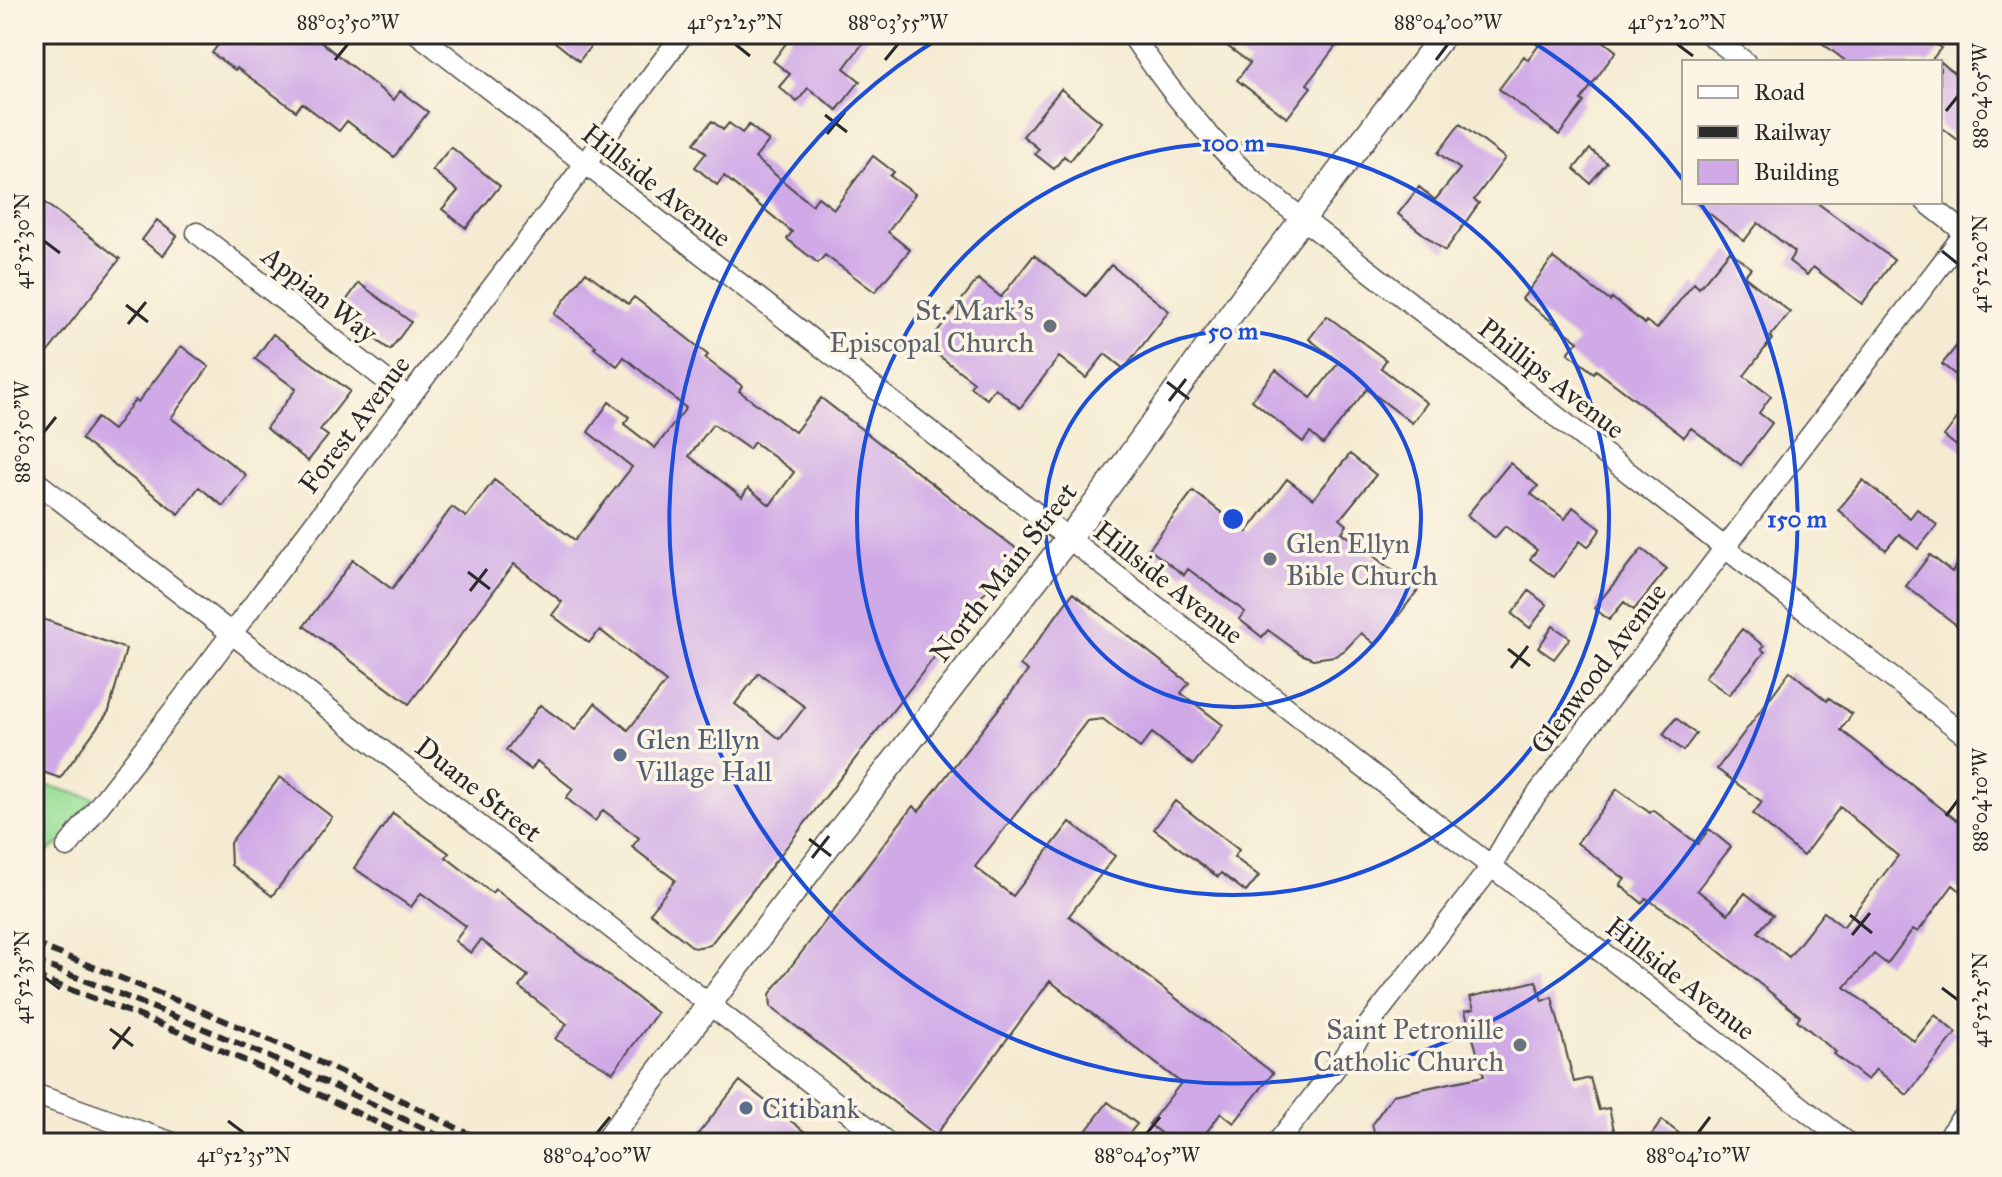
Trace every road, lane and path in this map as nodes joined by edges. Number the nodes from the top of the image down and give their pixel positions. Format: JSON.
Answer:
{"nodes":[{"id":1,"x":418,"y":34,"type":"edge"},
{"id":2,"x":683,"y":34,"type":"edge"},
{"id":3,"x":1131,"y":34,"type":"edge"},
{"id":4,"x":1444,"y":34,"type":"edge"},
{"id":5,"x":1709,"y":34,"type":"edge"},
{"id":6,"x":1742,"y":60,"type":"edge"},
{"id":7,"x":586,"y":165,"type":"junction"},
{"id":8,"x":1929,"y":204,"type":"edge"},
{"id":9,"x":1302,"y":219,"type":"junction"},
{"id":10,"x":1967,"y":232,"type":"edge"},
{"id":11,"x":197,"y":233,"type":"dead end"},
{"id":12,"x":409,"y":398,"type":"junction"},
{"id":13,"x":34,"y":480,"type":"edge"},
{"id":14,"x":1067,"y":539,"type":"junction"},
{"id":15,"x":1725,"y":548,"type":"junction"},
{"id":16,"x":232,"y":633,"type":"junction"},
{"id":17,"x":1968,"y":737,"type":"edge"},
{"id":18,"x":67,"y":847,"type":"dead end"},
{"id":19,"x":1491,"y":867,"type":"junction"},
{"id":20,"x":710,"y":1006,"type":"junction"},
{"id":21,"x":36,"y":1096,"type":"edge"},
{"id":22,"x":1968,"y":1110,"type":"edge"},
{"id":23,"x":173,"y":1143,"type":"edge"},
{"id":24,"x":605,"y":1143,"type":"edge"},
{"id":25,"x":888,"y":1143,"type":"edge"},
{"id":26,"x":1277,"y":1143,"type":"edge"},
{"id":27,"x":1848,"y":1143,"type":"edge"},
{"id":28,"x":1943,"y":1143,"type":"edge"}],
"edges":[{"from":1,"to":7,"type":"street","name":"Hillside Avenue"},
{"from":2,"to":7,"type":"street","name":"Forest Avenue"},
{"from":3,"to":9,"type":"street","name":"Phillips Avenue"},
{"from":4,"to":9,"type":"street","name":"North Main Street"},
{"from":5,"to":6,"type":"street"},
{"from":7,"to":12,"type":"street","name":"Forest Avenue"},
{"from":7,"to":14,"type":"street","name":"Hillside Avenue"},
{"from":8,"to":10,"type":"street"},
{"from":9,"to":14,"type":"street","name":"North Main Street"},
{"from":9,"to":15,"type":"street","name":"Phillips Avenue"},
{"from":10,"to":15,"type":"street","name":"Glenwood Avenue"},
{"from":11,"to":12,"type":"street","name":"Appian Way"},
{"from":12,"to":16,"type":"street","name":"Forest Avenue"},
{"from":13,"to":16,"type":"street","name":"Duane Street"},
{"from":14,"to":19,"type":"street","name":"Hillside Avenue"},
{"from":14,"to":20,"type":"street","name":"North Main Street"},
{"from":15,"to":17,"type":"street","name":"Phillips Avenue"},
{"from":15,"to":19,"type":"street","name":"Glenwood Avenue"},
{"from":16,"to":18,"type":"street","name":"Forest Avenue"},
{"from":16,"to":20,"type":"street","name":"Duane Street"},
{"from":19,"to":26,"type":"street","name":"Glenwood Avenue"},
{"from":19,"to":27,"type":"street","name":"Hillside Avenue"},
{"from":20,"to":24,"type":"street","name":"North Main Street"},
{"from":20,"to":25,"type":"street","name":"Duane Street"},
{"from":21,"to":23,"type":"street"},
{"from":22,"to":28,"type":"street"}]}
